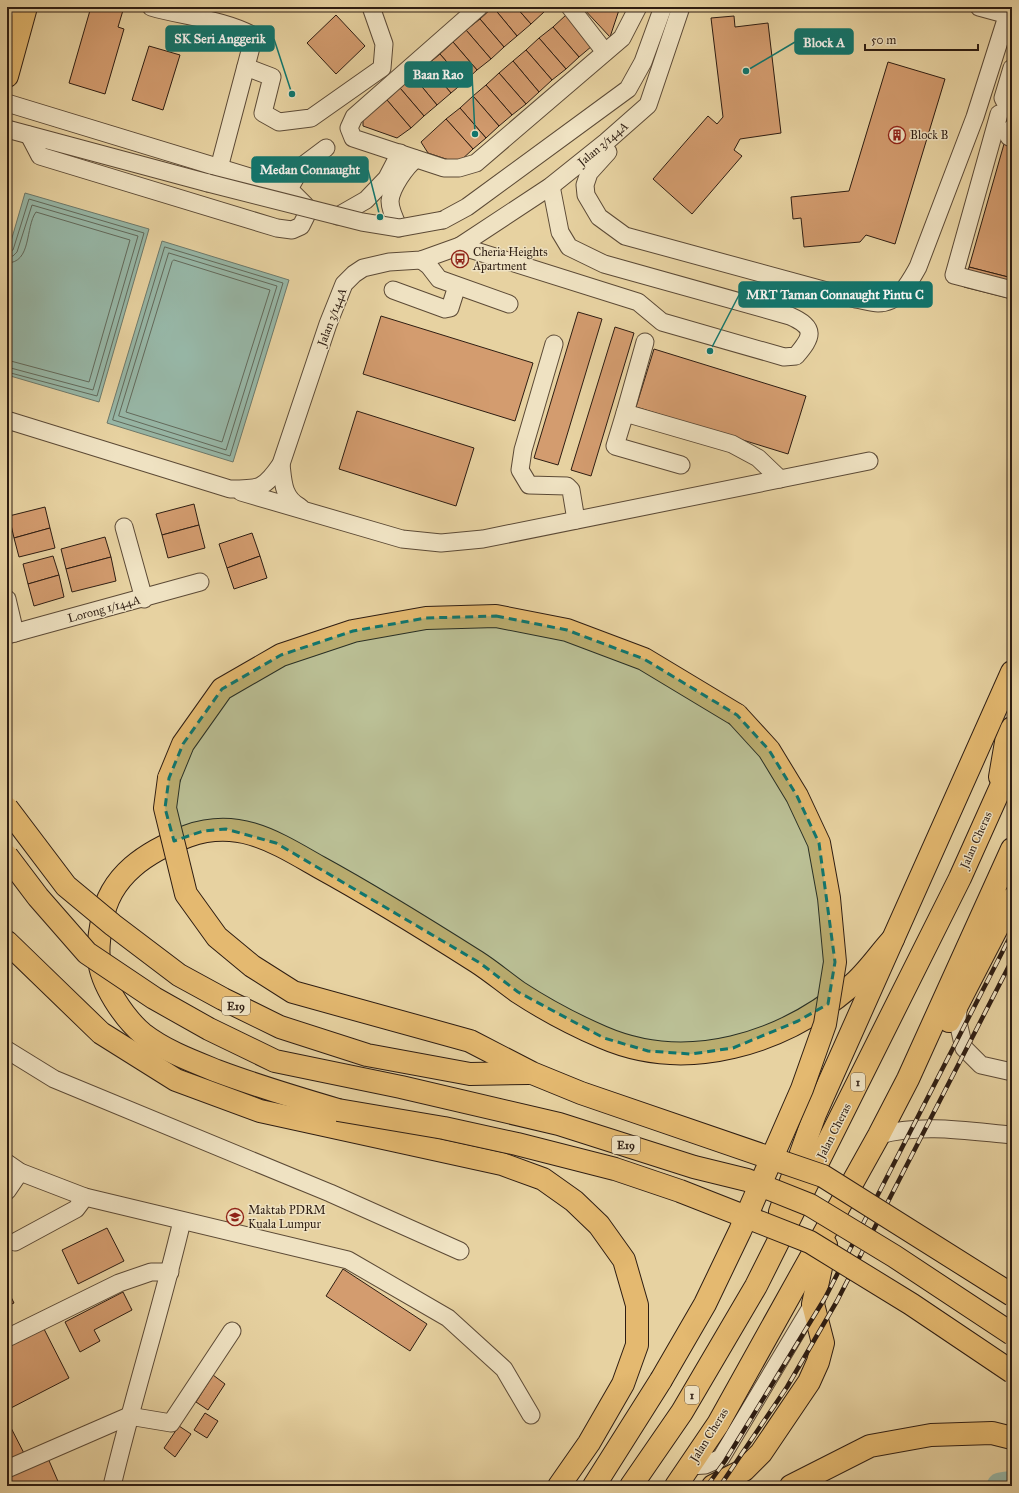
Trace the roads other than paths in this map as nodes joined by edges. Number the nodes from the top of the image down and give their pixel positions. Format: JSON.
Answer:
{"nodes":[{"id":1,"x":13,"y":7,"type":"edge"},
{"id":2,"x":22,"y":7,"type":"edge"},
{"id":3,"x":26,"y":7,"type":"edge"},
{"id":4,"x":151,"y":7,"type":"edge"},
{"id":5,"x":371,"y":7,"type":"edge"},
{"id":6,"x":479,"y":7,"type":"edge"},
{"id":7,"x":570,"y":7,"type":"edge"},
{"id":8,"x":638,"y":7,"type":"edge"},
{"id":9,"x":662,"y":7,"type":"edge"},
{"id":10,"x":681,"y":7,"type":"edge"},
{"id":11,"x":979,"y":7,"type":"edge"},
{"id":12,"x":7,"y":11,"type":"edge"},
{"id":13,"x":1010,"y":13,"type":"edge"},
{"id":14,"x":7,"y":32,"type":"edge"},
{"id":15,"x":605,"y":52,"type":"junction"},
{"id":16,"x":7,"y":62,"type":"edge"},
{"id":17,"x":246,"y":67,"type":"junction"},
{"id":18,"x":1012,"y":68,"type":"edge"},
{"id":19,"x":7,"y":76,"type":"edge"},
{"id":20,"x":7,"y":103,"type":"edge"},
{"id":21,"x":648,"y":105,"type":"junction"},
{"id":22,"x":976,"y":113,"type":"junction"},
{"id":23,"x":1008,"y":113,"type":"edge"},
{"id":24,"x":7,"y":130,"type":"edge"},
{"id":25,"x":29,"y":135,"type":"junction"},
{"id":26,"x":326,"y":148,"type":"dead end"},
{"id":27,"x":400,"y":153,"type":"junction"},
{"id":28,"x":416,"y":159,"type":"junction"},
{"id":29,"x":219,"y":168,"type":"junction"},
{"id":30,"x":551,"y":186,"type":"junction"},
{"id":31,"x":289,"y":189,"type":"junction"},
{"id":32,"x":338,"y":216,"type":"junction"},
{"id":33,"x":399,"y":228,"type":"junction"},
{"id":34,"x":460,"y":246,"type":"junction"},
{"id":35,"x":420,"y":260,"type":"junction"},
{"id":36,"x":644,"y":276,"type":"junction"},
{"id":37,"x":457,"y":286,"type":"junction"},
{"id":38,"x":394,"y":290,"type":"dead end"},
{"id":39,"x":1012,"y":290,"type":"edge"},
{"id":40,"x":638,"y":302,"type":"junction"},
{"id":41,"x":509,"y":304,"type":"dead end"},
{"id":42,"x":645,"y":342,"type":"dead end"},
{"id":43,"x":554,"y":344,"type":"dead end"},
{"id":44,"x":625,"y":413,"type":"junction"},
{"id":45,"x":7,"y":420,"type":"edge"},
{"id":46,"x":870,"y":461,"type":"dead end"},
{"id":47,"x":281,"y":464,"type":"junction"},
{"id":48,"x":681,"y":465,"type":"dead end"},
{"id":49,"x":780,"y":479,"type":"junction"},
{"id":50,"x":230,"y":489,"type":"junction"},
{"id":51,"x":304,"y":510,"type":"junction"},
{"id":52,"x":576,"y":520,"type":"junction"},
{"id":53,"x":124,"y":527,"type":"dead end"},
{"id":54,"x":200,"y":582,"type":"dead end"},
{"id":55,"x":144,"y":598,"type":"junction"},
{"id":56,"x":7,"y":599,"type":"edge"},
{"id":57,"x":11,"y":634,"type":"edge"},
{"id":58,"x":1012,"y":672,"type":"edge"},
{"id":59,"x":1012,"y":728,"type":"edge"},
{"id":60,"x":1012,"y":762,"type":"edge"},
{"id":61,"x":998,"y":792,"type":"junction"},
{"id":62,"x":7,"y":808,"type":"edge"},
{"id":63,"x":1012,"y":849,"type":"edge"},
{"id":64,"x":7,"y":856,"type":"edge"},
{"id":65,"x":1012,"y":899,"type":"edge"},
{"id":66,"x":893,"y":939,"type":"junction"},
{"id":67,"x":7,"y":942,"type":"edge"},
{"id":68,"x":959,"y":1001,"type":"junction"},
{"id":69,"x":7,"y":1050,"type":"edge"},
{"id":70,"x":1012,"y":1072,"type":"edge"},
{"id":71,"x":532,"y":1073,"type":"junction"},
{"id":72,"x":908,"y":1079,"type":"junction"},
{"id":73,"x":879,"y":1135,"type":"junction"},
{"id":74,"x":1012,"y":1135,"type":"edge"},
{"id":75,"x":14,"y":1168,"type":"edge"},
{"id":76,"x":7,"y":1191,"type":"edge"},
{"id":77,"x":85,"y":1197,"type":"junction"},
{"id":78,"x":832,"y":1218,"type":"junction"},
{"id":79,"x":182,"y":1221,"type":"junction"},
{"id":80,"x":15,"y":1242,"type":"dead end"},
{"id":81,"x":460,"y":1251,"type":"dead end"},
{"id":82,"x":170,"y":1272,"type":"junction"},
{"id":83,"x":756,"y":1286,"type":"junction"},
{"id":84,"x":1012,"y":1295,"type":"edge"},
{"id":85,"x":813,"y":1304,"type":"junction"},
{"id":86,"x":232,"y":1331,"type":"dead end"},
{"id":87,"x":1012,"y":1334,"type":"edge"},
{"id":88,"x":7,"y":1338,"type":"edge"},
{"id":89,"x":1012,"y":1372,"type":"edge"},
{"id":90,"x":531,"y":1415,"type":"dead end"},
{"id":91,"x":129,"y":1416,"type":"junction"},
{"id":92,"x":1012,"y":1438,"type":"edge"},
{"id":93,"x":761,"y":1453,"type":"junction"},
{"id":94,"x":690,"y":1466,"type":"junction"},
{"id":95,"x":7,"y":1469,"type":"edge"},
{"id":96,"x":112,"y":1486,"type":"edge"},
{"id":97,"x":559,"y":1486,"type":"edge"},
{"id":98,"x":594,"y":1486,"type":"edge"},
{"id":99,"x":631,"y":1486,"type":"edge"},
{"id":100,"x":676,"y":1486,"type":"edge"},
{"id":101,"x":713,"y":1486,"type":"edge"},
{"id":102,"x":736,"y":1486,"type":"edge"},
{"id":103,"x":791,"y":1486,"type":"edge"}],
"edges":[{"from":1,"to":12,"type":"street"},
{"from":1,"to":14,"type":"street"},
{"from":2,"to":16,"type":"highway"},
{"from":3,"to":19,"type":"highway"},
{"from":4,"to":17,"type":"street"},
{"from":5,"to":17,"type":"street"},
{"from":6,"to":27,"type":"street"},
{"from":7,"to":15,"type":"street"},
{"from":8,"to":15,"type":"street"},
{"from":9,"to":33,"type":"street","bridge":true},
{"from":10,"to":21,"type":"street"},
{"from":11,"to":13,"type":"street"},
{"from":13,"to":22,"type":"street"},
{"from":15,"to":28,"type":"street"},
{"from":17,"to":29,"type":"street"},
{"from":18,"to":23,"type":"street"},
{"from":20,"to":29,"type":"street"},
{"from":21,"to":22,"type":"street"},
{"from":21,"to":30,"type":"street","name":"Jalan 3/144A"},
{"from":22,"to":23,"type":"street"},
{"from":23,"to":39,"type":"street"},
{"from":24,"to":25,"type":"street"},
{"from":25,"to":31,"type":"street"},
{"from":25,"to":32,"type":"street","bridge":true},
{"from":26,"to":31,"type":"street"},
{"from":27,"to":28,"type":"street"},
{"from":27,"to":32,"type":"street"},
{"from":28,"to":33,"type":"street"},
{"from":29,"to":31,"type":"street"},
{"from":30,"to":34,"type":"street","name":"Jalan 3/144A"},
{"from":30,"to":36,"type":"street"},
{"from":32,"to":33,"type":"street","bridge":true},
{"from":34,"to":35,"type":"street","name":"Jalan 3/144A"},
{"from":34,"to":40,"type":"street"},
{"from":35,"to":37,"type":"street"},
{"from":35,"to":47,"type":"street","name":"Jalan 3/144A"},
{"from":36,"to":40,"type":"street"},
{"from":36,"to":40,"type":"street"},
{"from":37,"to":38,"type":"street"},
{"from":37,"to":41,"type":"street"},
{"from":42,"to":44,"type":"street"},
{"from":43,"to":52,"type":"street"},
{"from":44,"to":48,"type":"street"},
{"from":44,"to":49,"type":"street"},
{"from":45,"to":50,"type":"street","name":"Jalan 3/144A"},
{"from":46,"to":49,"type":"street"},
{"from":47,"to":50,"type":"street","name":"Jalan 3/144A"},
{"from":47,"to":51,"type":"street"},
{"from":49,"to":52,"type":"street"},
{"from":50,"to":51,"type":"street"},
{"from":51,"to":52,"type":"street"},
{"from":53,"to":55,"type":"street"},
{"from":54,"to":55,"type":"street","name":"Lorong 1/144A"},
{"from":55,"to":57,"type":"street","name":"Lorong 1/144A"},
{"from":56,"to":57,"type":"street"},
{"from":58,"to":66,"type":"highway"},
{"from":59,"to":61,"type":"highway"},
{"from":60,"to":61,"type":"highway","name":"Jalan Cheras","number":"1"},
{"from":61,"to":83,"type":"highway","name":"Jalan Cheras","number":"1"},
{"from":62,"to":71,"type":"highway","number":"E19","bridge":true},
{"from":63,"to":72,"type":"highway","name":"Jalan Cheras"},
{"from":64,"to":87,"type":"highway","number":"E19","bridge":true},
{"from":65,"to":68,"type":"highway"},
{"from":66,"to":83,"type":"highway"},
{"from":66,"to":89,"type":"highway","bridge":true},
{"from":67,"to":97,"type":"highway"},
{"from":68,"to":70,"type":"street"},
{"from":68,"to":72,"type":"highway"},
{"from":69,"to":81,"type":"street"},
{"from":71,"to":84,"type":"highway","number":"E19","bridge":true},
{"from":71,"to":98,"type":"highway","bridge":true},
{"from":72,"to":73,"type":"highway","name":"Jalan Cheras"},
{"from":73,"to":74,"type":"street"},
{"from":73,"to":78,"type":"highway","name":"Jalan Cheras"},
{"from":75,"to":76,"type":"street"},
{"from":75,"to":77,"type":"street"},
{"from":77,"to":79,"type":"street"},
{"from":77,"to":80,"type":"street"},
{"from":78,"to":85,"type":"highway"},
{"from":78,"to":94,"type":"highway","name":"Jalan Cheras"},
{"from":79,"to":82,"type":"street"},
{"from":79,"to":90,"type":"street"},
{"from":82,"to":88,"type":"street"},
{"from":82,"to":91,"type":"street"},
{"from":83,"to":99,"type":"highway","name":"Jalan Cheras","number":"1"},
{"from":85,"to":93,"type":"highway"},
{"from":85,"to":94,"type":"street"},
{"from":86,"to":91,"type":"street"},
{"from":91,"to":95,"type":"street"},
{"from":91,"to":96,"type":"street"},
{"from":92,"to":103,"type":"highway"},
{"from":93,"to":101,"type":"highway"},
{"from":93,"to":102,"type":"street"},
{"from":94,"to":100,"type":"highway","name":"Jalan Cheras"}]}
